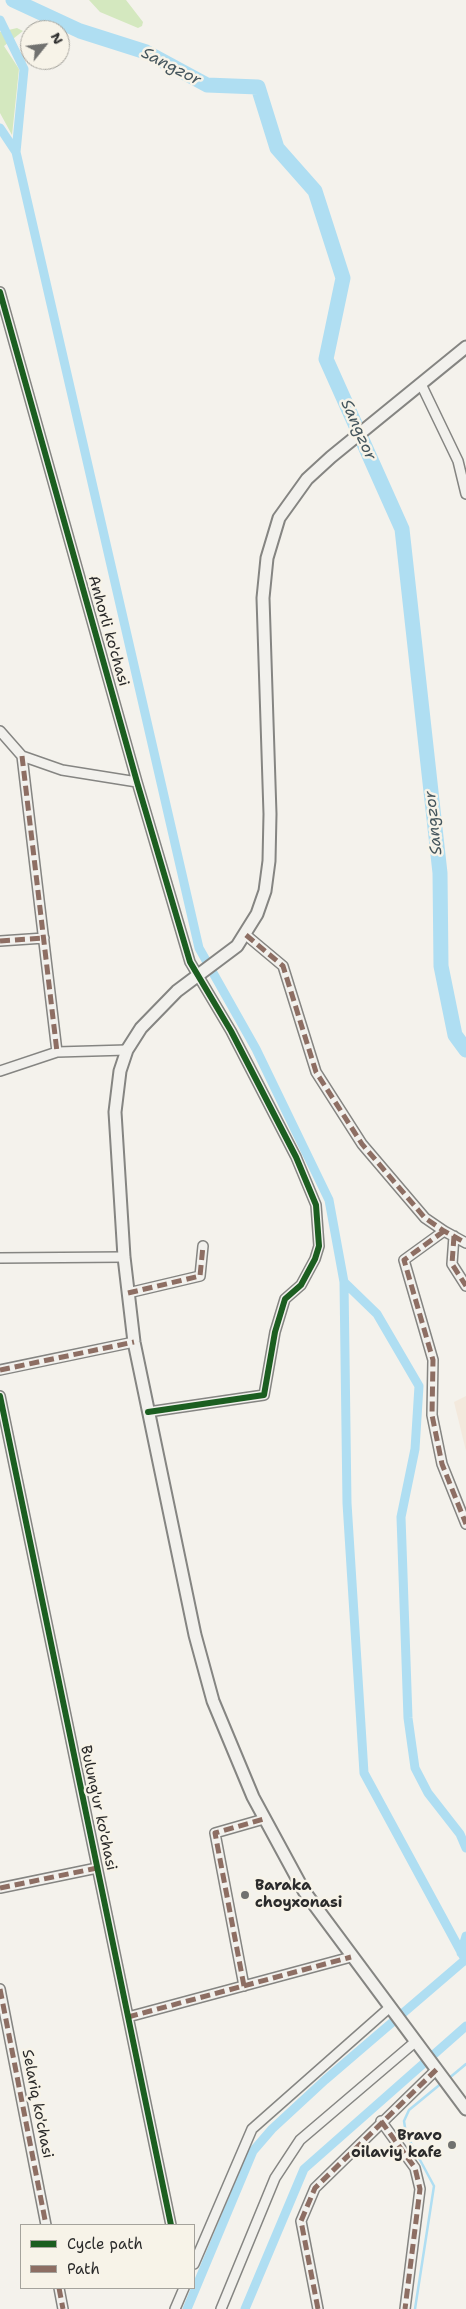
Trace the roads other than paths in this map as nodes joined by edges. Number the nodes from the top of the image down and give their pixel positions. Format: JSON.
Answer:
{"nodes":[{"id":1,"x":0,"y":292,"type":"edge"},
{"id":2,"x":466,"y":347,"type":"edge"},
{"id":3,"x":421,"y":384,"type":"junction"},
{"id":4,"x":466,"y":494,"type":"edge"},
{"id":5,"x":0,"y":731,"type":"edge"},
{"id":6,"x":22,"y":756,"type":"junction"},
{"id":7,"x":137,"y":782,"type":"junction"},
{"id":8,"x":246,"y":935,"type":"junction"},
{"id":9,"x":44,"y":938,"type":"junction"},
{"id":10,"x":0,"y":942,"type":"edge"},
{"id":11,"x":197,"y":975,"type":"junction"},
{"id":12,"x":127,"y":1050,"type":"junction"},
{"id":13,"x":57,"y":1052,"type":"junction"},
{"id":14,"x":0,"y":1071,"type":"edge"},
{"id":15,"x":444,"y":1231,"type":"junction"},
{"id":16,"x":454,"y":1236,"type":"junction"},
{"id":17,"x":466,"y":1243,"type":"edge"},
{"id":18,"x":203,"y":1246,"type":"dead end"},
{"id":19,"x":124,"y":1257,"type":"junction"},
{"id":20,"x":0,"y":1258,"type":"edge"},
{"id":21,"x":466,"y":1286,"type":"edge"},
{"id":22,"x":128,"y":1293,"type":"junction"},
{"id":23,"x":134,"y":1342,"type":"junction"},
{"id":24,"x":0,"y":1370,"type":"edge"},
{"id":25,"x":0,"y":1396,"type":"edge"},
{"id":26,"x":148,"y":1412,"type":"junction"},
{"id":27,"x":466,"y":1524,"type":"edge"},
{"id":28,"x":264,"y":1819,"type":"junction"},
{"id":29,"x":97,"y":1868,"type":"junction"},
{"id":30,"x":0,"y":1888,"type":"edge"},
{"id":31,"x":351,"y":1957,"type":"junction"},
{"id":32,"x":244,"y":1986,"type":"junction"},
{"id":33,"x":0,"y":1989,"type":"edge"},
{"id":34,"x":390,"y":2009,"type":"junction"},
{"id":35,"x":128,"y":2017,"type":"junction"},
{"id":36,"x":414,"y":2041,"type":"junction"},
{"id":37,"x":441,"y":2074,"type":"junction"},
{"id":38,"x":466,"y":2109,"type":"edge"},
{"id":39,"x":381,"y":2121,"type":"junction"},
{"id":40,"x":46,"y":2224,"type":"edge"},
{"id":41,"x":171,"y":2224,"type":"edge"},
{"id":42,"x":195,"y":2262,"type":"edge"},
{"id":43,"x":59,"y":2289,"type":"edge"},
{"id":44,"x":184,"y":2289,"type":"edge"},
{"id":45,"x":63,"y":2309,"type":"edge"},
{"id":46,"x":175,"y":2309,"type":"edge"},
{"id":47,"x":221,"y":2309,"type":"edge"},
{"id":48,"x":318,"y":2309,"type":"edge"},
{"id":49,"x":405,"y":2309,"type":"edge"}],
"edges":[{"from":1,"to":7,"type":"street","name":"Anhorli ko'chasi"},
{"from":2,"to":3,"type":"main road"},
{"from":3,"to":4,"type":"street"},
{"from":3,"to":8,"type":"main road"},
{"from":5,"to":6,"type":"street"},
{"from":6,"to":7,"type":"street"},
{"from":6,"to":9,"type":"street"},
{"from":7,"to":11,"type":"street","name":"Anhorli ko'chasi"},
{"from":8,"to":11,"type":"main road"},
{"from":8,"to":15,"type":"street"},
{"from":9,"to":10,"type":"street"},
{"from":9,"to":13,"type":"street"},
{"from":11,"to":12,"type":"main road"},
{"from":11,"to":26,"type":"street","name":"Anhorli ko'chasi"},
{"from":12,"to":13,"type":"street"},
{"from":12,"to":19,"type":"main road"},
{"from":13,"to":14,"type":"street"},
{"from":15,"to":16,"type":"street"},
{"from":15,"to":27,"type":"street"},
{"from":16,"to":17,"type":"street"},
{"from":16,"to":21,"type":"street"},
{"from":18,"to":22,"type":"street"},
{"from":19,"to":20,"type":"street"},
{"from":19,"to":22,"type":"main road"},
{"from":22,"to":23,"type":"main road"},
{"from":23,"to":24,"type":"street"},
{"from":23,"to":26,"type":"main road"},
{"from":25,"to":29,"type":"street","name":"Bulung'ur ko'chasi"},
{"from":26,"to":28,"type":"main road"},
{"from":28,"to":31,"type":"main road"},
{"from":28,"to":32,"type":"street"},
{"from":29,"to":30,"type":"street"},
{"from":29,"to":35,"type":"street","name":"Bulung'ur ko'chasi"},
{"from":31,"to":32,"type":"street"},
{"from":31,"to":34,"type":"main road"},
{"from":32,"to":35,"type":"street"},
{"from":33,"to":40,"type":"street","name":"Selariq ko'chasi"},
{"from":34,"to":36,"type":"main road"},
{"from":34,"to":42,"type":"street"},
{"from":35,"to":41,"type":"street","name":"Bulung'ur ko'chasi"},
{"from":36,"to":37,"type":"main road"},
{"from":36,"to":47,"type":"street"},
{"from":37,"to":38,"type":"main road"},
{"from":37,"to":39,"type":"street"},
{"from":39,"to":48,"type":"street"},
{"from":39,"to":49,"type":"street"},
{"from":43,"to":45,"type":"street"},
{"from":44,"to":46,"type":"street"}]}
